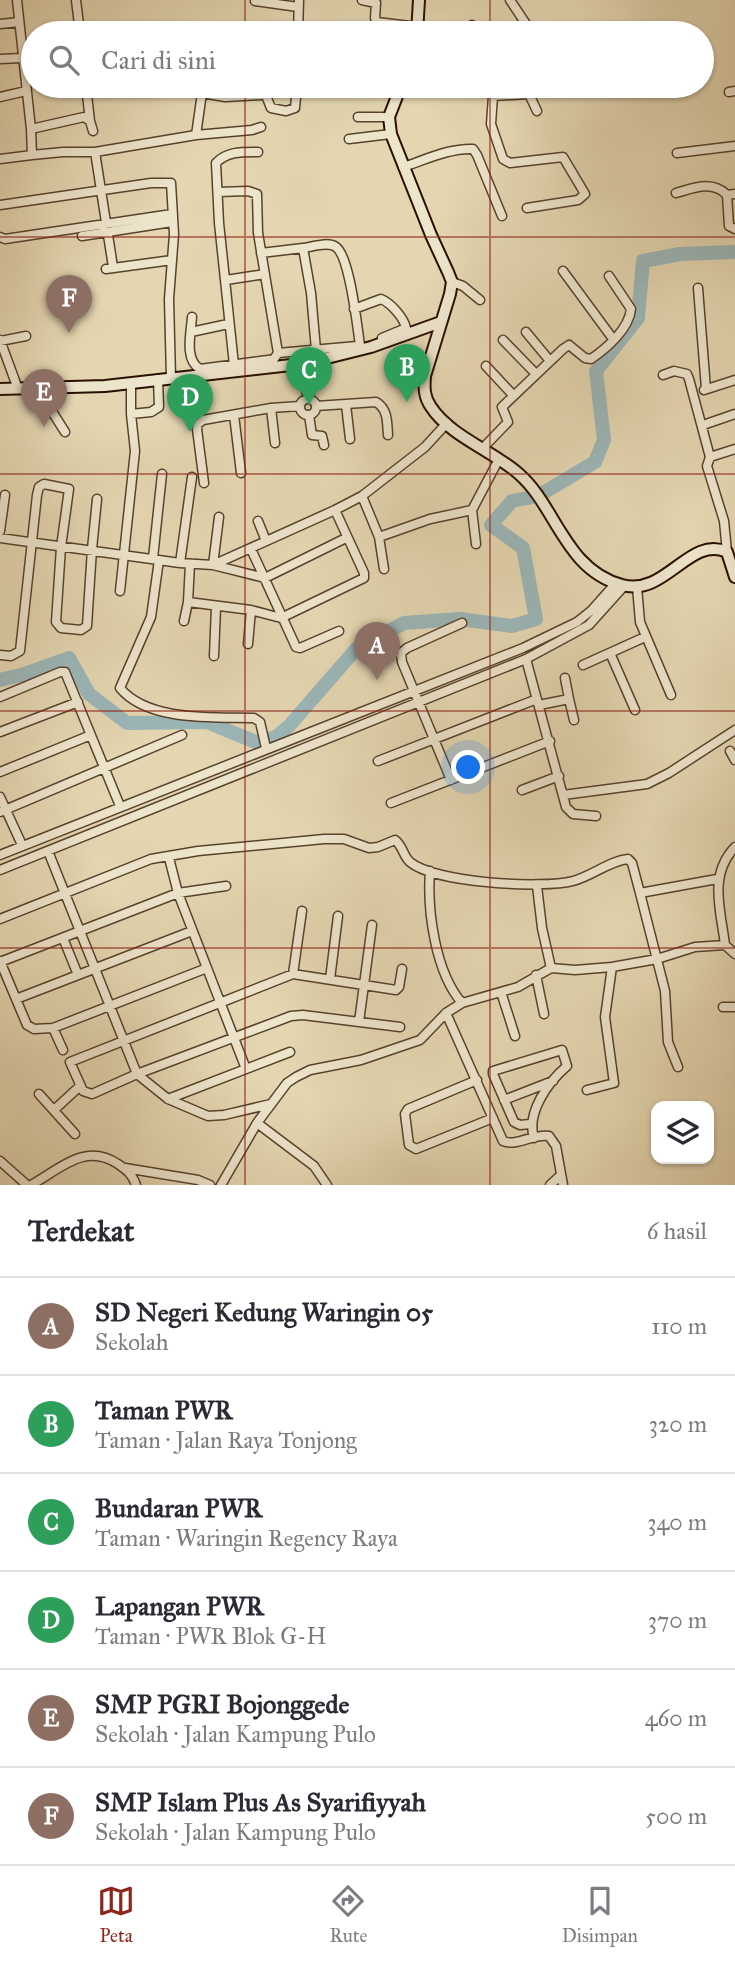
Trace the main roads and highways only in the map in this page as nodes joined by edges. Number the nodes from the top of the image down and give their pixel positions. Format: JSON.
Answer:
{"nodes":[{"id":1,"x":419,"y":0,"type":"edge"},
{"id":2,"x":418,"y":21,"type":"edge"},
{"id":3,"x":396,"y":98,"type":"edge"},
{"id":4,"x":441,"y":322,"type":"junction"},
{"id":5,"x":0,"y":389,"type":"edge"},
{"id":6,"x":734,"y":574,"type":"edge"}],
"edges":[{"from":1,"to":2,"type":"main road"},
{"from":3,"to":4,"type":"main road"},
{"from":4,"to":5,"type":"main road"},
{"from":4,"to":6,"type":"main road"}]}
